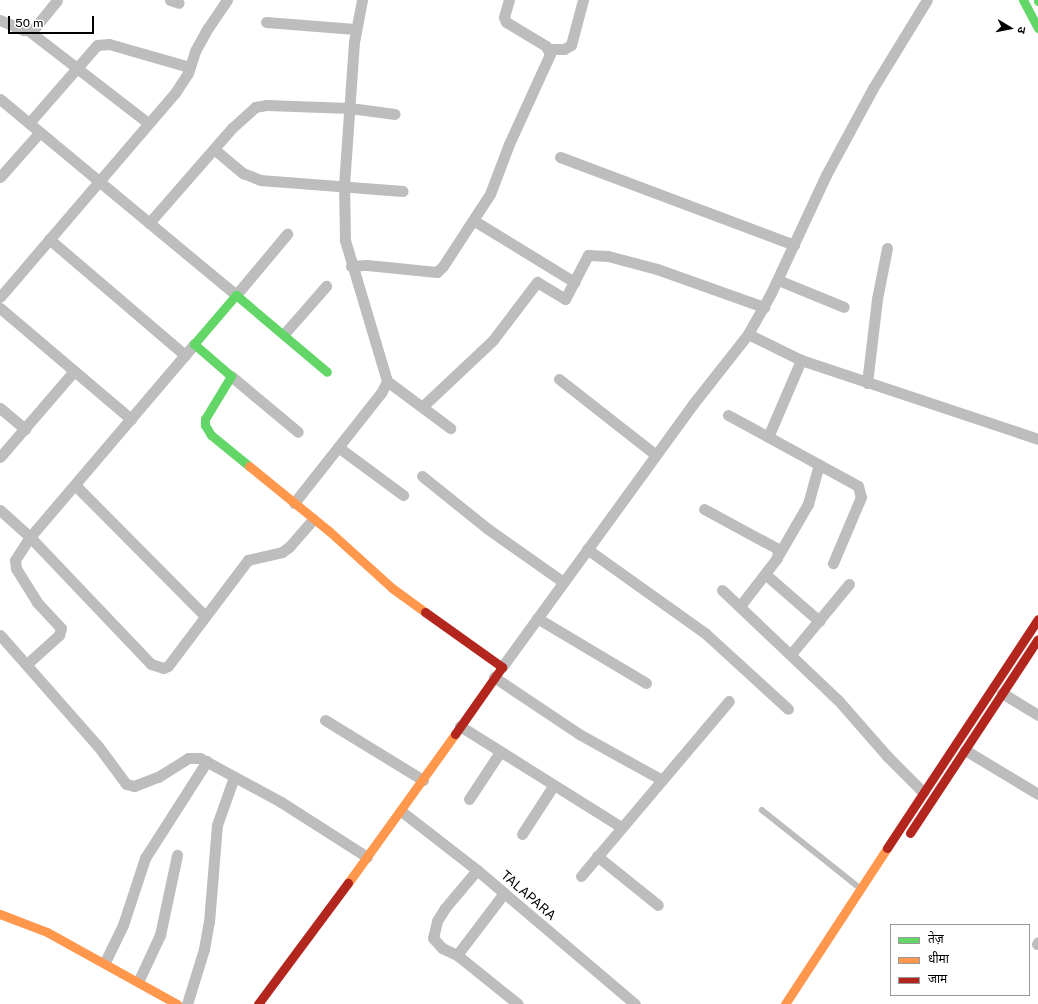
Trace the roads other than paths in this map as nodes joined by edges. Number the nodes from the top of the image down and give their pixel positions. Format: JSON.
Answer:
{"nodes":[{"id":1,"x":57,"y":0,"type":"edge"},
{"id":2,"x":227,"y":0,"type":"edge"},
{"id":3,"x":362,"y":0,"type":"edge"},
{"id":4,"x":510,"y":0,"type":"edge"},
{"id":5,"x":583,"y":0,"type":"edge"},
{"id":6,"x":927,"y":0,"type":"edge"},
{"id":7,"x":1023,"y":0,"type":"edge"},
{"id":8,"x":0,"y":20,"type":"edge"},
{"id":9,"x":266,"y":22,"type":"dead end"},
{"id":10,"x":1038,"y":28,"type":"edge"},
{"id":11,"x":355,"y":29,"type":"junction"},
{"id":12,"x":29,"y":31,"type":"junction"},
{"id":13,"x":549,"y":49,"type":"junction"},
{"id":14,"x":77,"y":66,"type":"junction"},
{"id":15,"x":189,"y":67,"type":"junction"},
{"id":16,"x":0,"y":99,"type":"edge"},
{"id":17,"x":350,"y":108,"type":"junction"},
{"id":18,"x":395,"y":114,"type":"dead end"},
{"id":19,"x":29,"y":123,"type":"junction"},
{"id":20,"x":148,"y":124,"type":"junction"},
{"id":21,"x":40,"y":132,"type":"junction"},
{"id":22,"x":214,"y":149,"type":"junction"},
{"id":23,"x":560,"y":157,"type":"dead end"},
{"id":24,"x":0,"y":177,"type":"edge"},
{"id":25,"x":97,"y":182,"type":"junction"},
{"id":26,"x":344,"y":185,"type":"junction"},
{"id":27,"x":403,"y":191,"type":"dead end"},
{"id":28,"x":473,"y":220,"type":"junction"},
{"id":29,"x":149,"y":224,"type":"junction"},
{"id":30,"x":287,"y":234,"type":"dead end"},
{"id":31,"x":49,"y":239,"type":"junction"},
{"id":32,"x":794,"y":245,"type":"junction"},
{"id":33,"x":887,"y":248,"type":"dead end"},
{"id":34,"x":351,"y":266,"type":"junction"},
{"id":35,"x":778,"y":280,"type":"junction"},
{"id":36,"x":574,"y":282,"type":"junction"},
{"id":37,"x":326,"y":286,"type":"dead end"},
{"id":38,"x":236,"y":295,"type":"junction"},
{"id":39,"x":0,"y":297,"type":"edge"},
{"id":40,"x":764,"y":307,"type":"junction"},
{"id":41,"x":844,"y":307,"type":"dead end"},
{"id":42,"x":0,"y":308,"type":"edge"},
{"id":43,"x":284,"y":334,"type":"junction"},
{"id":44,"x":748,"y":334,"type":"junction"},
{"id":45,"x":194,"y":344,"type":"junction"},
{"id":46,"x":185,"y":355,"type":"junction"},
{"id":47,"x":801,"y":360,"type":"junction"},
{"id":48,"x":74,"y":372,"type":"junction"},
{"id":49,"x":327,"y":372,"type":"dead end"},
{"id":50,"x":231,"y":376,"type":"junction"},
{"id":51,"x":559,"y":380,"type":"dead end"},
{"id":52,"x":387,"y":381,"type":"junction"},
{"id":53,"x":867,"y":383,"type":"junction"},
{"id":54,"x":423,"y":406,"type":"junction"},
{"id":55,"x":0,"y":408,"type":"edge"},
{"id":56,"x":728,"y":415,"type":"dead end"},
{"id":57,"x":131,"y":419,"type":"junction"},
{"id":58,"x":450,"y":428,"type":"dead end"},
{"id":59,"x":25,"y":429,"type":"junction"},
{"id":60,"x":298,"y":432,"type":"dead end"},
{"id":61,"x":768,"y":437,"type":"junction"},
{"id":62,"x":1038,"y":439,"type":"edge"},
{"id":63,"x":338,"y":447,"type":"junction"},
{"id":64,"x":656,"y":455,"type":"junction"},
{"id":65,"x":0,"y":458,"type":"edge"},
{"id":66,"x":819,"y":464,"type":"junction"},
{"id":67,"x":422,"y":476,"type":"dead end"},
{"id":68,"x":76,"y":486,"type":"junction"},
{"id":69,"x":403,"y":495,"type":"dead end"},
{"id":70,"x":294,"y":503,"type":"junction"},
{"id":71,"x":704,"y":509,"type":"dead end"},
{"id":72,"x":0,"y":510,"type":"edge"},
{"id":73,"x":313,"y":519,"type":"junction"},
{"id":74,"x":30,"y":537,"type":"junction"},
{"id":75,"x":586,"y":549,"type":"junction"},
{"id":76,"x":779,"y":554,"type":"junction"},
{"id":77,"x":833,"y":563,"type":"dead end"},
{"id":78,"x":765,"y":574,"type":"junction"},
{"id":79,"x":563,"y":582,"type":"junction"},
{"id":80,"x":849,"y":584,"type":"dead end"},
{"id":81,"x":722,"y":590,"type":"dead end"},
{"id":82,"x":740,"y":606,"type":"junction"},
{"id":83,"x":205,"y":616,"type":"junction"},
{"id":84,"x":537,"y":618,"type":"junction"},
{"id":85,"x":1038,"y":619,"type":"edge"},
{"id":86,"x":819,"y":621,"type":"junction"},
{"id":87,"x":0,"y":635,"type":"edge"},
{"id":88,"x":1038,"y":640,"type":"edge"},
{"id":89,"x":792,"y":654,"type":"junction"},
{"id":90,"x":28,"y":663,"type":"junction"},
{"id":91,"x":502,"y":666,"type":"junction"},
{"id":92,"x":494,"y":677,"type":"junction"},
{"id":93,"x":646,"y":683,"type":"dead end"},
{"id":94,"x":1002,"y":693,"type":"junction"},
{"id":95,"x":729,"y":701,"type":"dead end"},
{"id":96,"x":788,"y":709,"type":"dead end"},
{"id":97,"x":1038,"y":715,"type":"edge"},
{"id":98,"x":325,"y":720,"type":"dead end"},
{"id":99,"x":460,"y":726,"type":"junction"},
{"id":100,"x":964,"y":750,"type":"junction"},
{"id":101,"x":500,"y":752,"type":"junction"},
{"id":102,"x":207,"y":761,"type":"junction"},
{"id":103,"x":234,"y":777,"type":"junction"},
{"id":104,"x":423,"y":780,"type":"junction"},
{"id":105,"x":662,"y":780,"type":"junction"},
{"id":106,"x":553,"y":786,"type":"junction"},
{"id":107,"x":923,"y":792,"type":"junction"},
{"id":108,"x":1038,"y":794,"type":"edge"},
{"id":109,"x":469,"y":799,"type":"dead end"},
{"id":110,"x":762,"y":810,"type":"dead end"},
{"id":111,"x":401,"y":812,"type":"junction"},
{"id":112,"x":622,"y":827,"type":"junction"},
{"id":113,"x":522,"y":834,"type":"dead end"},
{"id":114,"x":905,"y":841,"type":"dead end"},
{"id":115,"x":177,"y":855,"type":"dead end"},
{"id":116,"x":597,"y":856,"type":"junction"},
{"id":117,"x":367,"y":857,"type":"junction"},
{"id":118,"x":477,"y":870,"type":"junction"},
{"id":119,"x":581,"y":876,"type":"dead end"},
{"id":120,"x":861,"y":889,"type":"junction"},
{"id":121,"x":504,"y":893,"type":"junction"},
{"id":122,"x":658,"y":905,"type":"dead end"},
{"id":123,"x":0,"y":914,"type":"edge"},
{"id":124,"x":457,"y":955,"type":"junction"},
{"id":125,"x":105,"y":962,"type":"junction"},
{"id":126,"x":816,"y":976,"type":"dead end"},
{"id":127,"x":139,"y":980,"type":"junction"},
{"id":128,"x":177,"y":1004,"type":"edge"},
{"id":129,"x":187,"y":1004,"type":"edge"},
{"id":130,"x":258,"y":1004,"type":"edge"},
{"id":131,"x":518,"y":1004,"type":"edge"},
{"id":132,"x":635,"y":1004,"type":"edge"},
{"id":133,"x":785,"y":1004,"type":"edge"},
{"id":134,"x":797,"y":1004,"type":"edge"}],
"edges":[{"from":1,"to":12,"type":"street"},
{"from":2,"to":15,"type":"street"},
{"from":3,"to":11,"type":"street"},
{"from":4,"to":13,"type":"street"},
{"from":5,"to":13,"type":"street"},
{"from":6,"to":32,"type":"street"},
{"from":7,"to":10,"type":"street"},
{"from":8,"to":12,"type":"street"},
{"from":9,"to":11,"type":"street"},
{"from":11,"to":17,"type":"street"},
{"from":12,"to":14,"type":"street"},
{"from":13,"to":28,"type":"street"},
{"from":14,"to":15,"type":"street"},
{"from":14,"to":19,"type":"street"},
{"from":14,"to":20,"type":"street"},
{"from":15,"to":20,"type":"street"},
{"from":16,"to":19,"type":"street"},
{"from":17,"to":18,"type":"street"},
{"from":17,"to":22,"type":"street"},
{"from":17,"to":26,"type":"street"},
{"from":19,"to":21,"type":"street"},
{"from":20,"to":25,"type":"street"},
{"from":21,"to":24,"type":"street"},
{"from":21,"to":25,"type":"street"},
{"from":22,"to":26,"type":"street"},
{"from":22,"to":29,"type":"street"},
{"from":23,"to":32,"type":"street"},
{"from":25,"to":29,"type":"street"},
{"from":25,"to":31,"type":"street"},
{"from":26,"to":27,"type":"street"},
{"from":26,"to":34,"type":"street"},
{"from":28,"to":34,"type":"street"},
{"from":28,"to":36,"type":"street"},
{"from":29,"to":38,"type":"street"},
{"from":30,"to":38,"type":"street"},
{"from":31,"to":39,"type":"street"},
{"from":31,"to":46,"type":"street"},
{"from":32,"to":35,"type":"street"},
{"from":33,"to":53,"type":"street"},
{"from":34,"to":52,"type":"street"},
{"from":35,"to":40,"type":"street"},
{"from":35,"to":41,"type":"street"},
{"from":36,"to":40,"type":"street"},
{"from":36,"to":54,"type":"street"},
{"from":37,"to":43,"type":"street"},
{"from":38,"to":43,"type":"street"},
{"from":38,"to":45,"type":"street"},
{"from":40,"to":44,"type":"street"},
{"from":42,"to":48,"type":"street"},
{"from":43,"to":49,"type":"street"},
{"from":44,"to":47,"type":"street"},
{"from":44,"to":64,"type":"street"},
{"from":45,"to":46,"type":"street"},
{"from":45,"to":50,"type":"street"},
{"from":46,"to":57,"type":"street"},
{"from":47,"to":53,"type":"street"},
{"from":47,"to":61,"type":"street"},
{"from":48,"to":57,"type":"street"},
{"from":48,"to":59,"type":"street"},
{"from":50,"to":60,"type":"street"},
{"from":50,"to":70,"type":"street"},
{"from":51,"to":64,"type":"street"},
{"from":52,"to":54,"type":"street"},
{"from":52,"to":63,"type":"street"},
{"from":53,"to":62,"type":"street"},
{"from":54,"to":58,"type":"street"},
{"from":55,"to":59,"type":"street"},
{"from":56,"to":61,"type":"street"},
{"from":57,"to":68,"type":"street"},
{"from":59,"to":65,"type":"street"},
{"from":61,"to":66,"type":"street"},
{"from":63,"to":69,"type":"street"},
{"from":63,"to":70,"type":"street"},
{"from":64,"to":75,"type":"street"},
{"from":66,"to":76,"type":"street"},
{"from":66,"to":77,"type":"street"},
{"from":67,"to":79,"type":"street"},
{"from":68,"to":74,"type":"street"},
{"from":68,"to":83,"type":"street"},
{"from":70,"to":73,"type":"street"},
{"from":71,"to":76,"type":"street"},
{"from":72,"to":74,"type":"street"},
{"from":73,"to":83,"type":"street"},
{"from":73,"to":91,"type":"street"},
{"from":74,"to":83,"type":"street"},
{"from":74,"to":90,"type":"street"},
{"from":75,"to":79,"type":"street"},
{"from":75,"to":96,"type":"street"},
{"from":76,"to":78,"type":"street"},
{"from":78,"to":82,"type":"street"},
{"from":78,"to":86,"type":"street"},
{"from":79,"to":84,"type":"street"},
{"from":80,"to":86,"type":"street"},
{"from":81,"to":82,"type":"street"},
{"from":82,"to":89,"type":"street"},
{"from":84,"to":91,"type":"street"},
{"from":84,"to":93,"type":"street"},
{"from":85,"to":107,"type":"street"},
{"from":86,"to":89,"type":"street"},
{"from":87,"to":90,"type":"street"},
{"from":88,"to":94,"type":"street"},
{"from":89,"to":107,"type":"street"},
{"from":90,"to":102,"type":"street"},
{"from":91,"to":92,"type":"street"},
{"from":92,"to":99,"type":"street"},
{"from":92,"to":105,"type":"street"},
{"from":94,"to":97,"type":"street"},
{"from":94,"to":100,"type":"street"},
{"from":95,"to":105,"type":"street"},
{"from":98,"to":104,"type":"street"},
{"from":99,"to":101,"type":"street"},
{"from":99,"to":104,"type":"street"},
{"from":100,"to":108,"type":"street"},
{"from":100,"to":114,"type":"street"},
{"from":101,"to":106,"type":"street"},
{"from":101,"to":109,"type":"street"},
{"from":102,"to":103,"type":"street"},
{"from":102,"to":125,"type":"street"},
{"from":103,"to":117,"type":"street"},
{"from":103,"to":129,"type":"street"},
{"from":104,"to":111,"type":"street"},
{"from":105,"to":112,"type":"street"},
{"from":106,"to":112,"type":"street"},
{"from":106,"to":113,"type":"street"},
{"from":107,"to":120,"type":"street"},
{"from":110,"to":120,"type":"lane"},
{"from":111,"to":117,"type":"street"},
{"from":111,"to":118,"type":"street","name":"TALAPARA"},
{"from":112,"to":116,"type":"street"},
{"from":115,"to":127,"type":"street"},
{"from":116,"to":119,"type":"street"},
{"from":116,"to":122,"type":"street"},
{"from":117,"to":130,"type":"street"},
{"from":118,"to":121,"type":"street","name":"TALAPARA"},
{"from":118,"to":124,"type":"street"},
{"from":120,"to":133,"type":"street"},
{"from":121,"to":124,"type":"street"},
{"from":121,"to":132,"type":"street","name":"TALAPARA"},
{"from":123,"to":125,"type":"street"},
{"from":124,"to":131,"type":"street"},
{"from":125,"to":127,"type":"street"},
{"from":126,"to":134,"type":"street"},
{"from":127,"to":128,"type":"street"}]}
